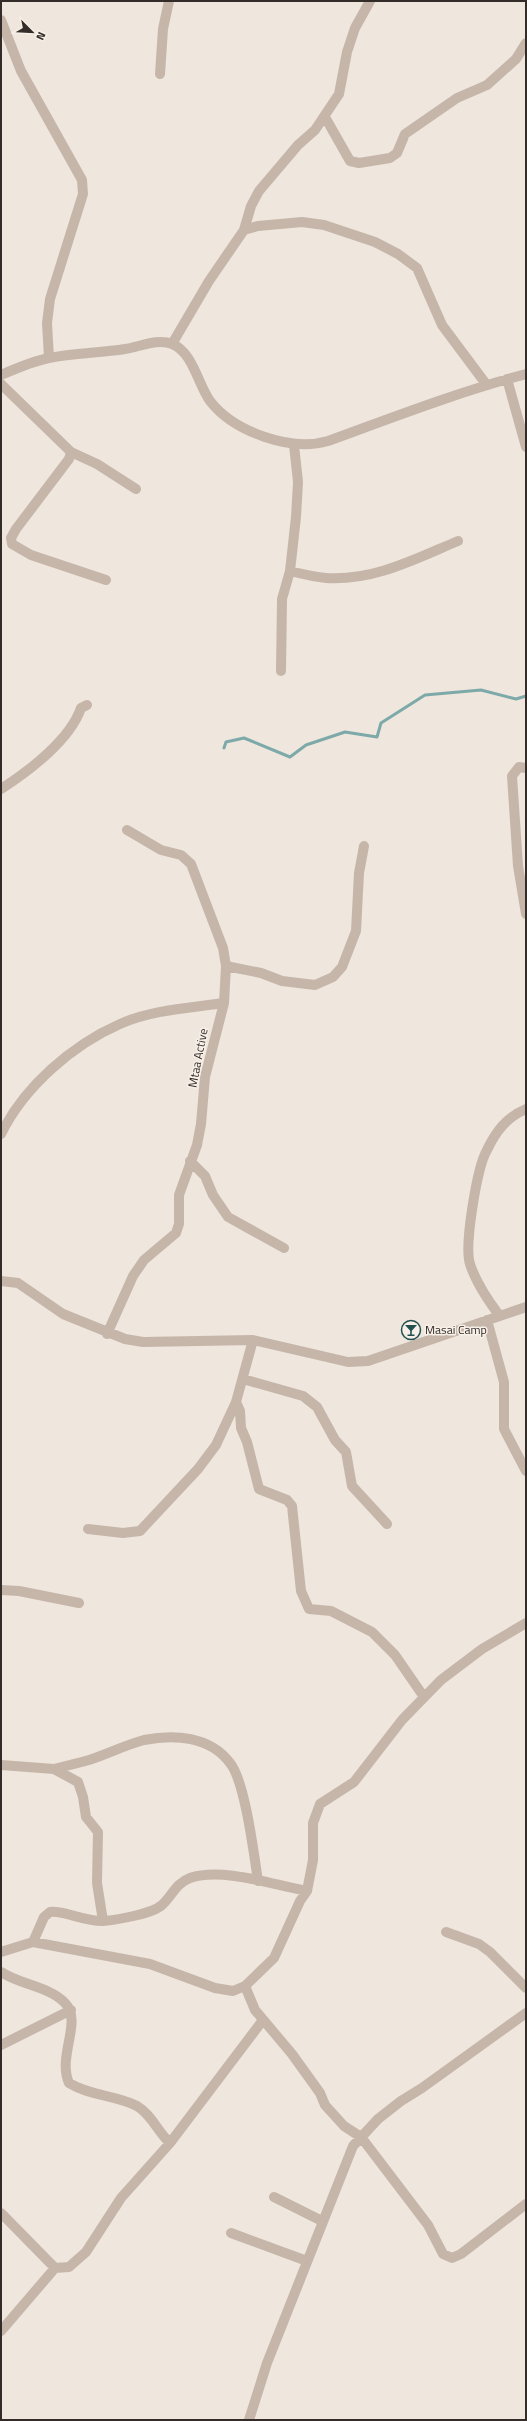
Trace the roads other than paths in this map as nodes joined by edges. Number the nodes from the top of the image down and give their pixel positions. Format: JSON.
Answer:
{"nodes":[{"id":1,"x":169,"y":1,"type":"edge"},
{"id":2,"x":370,"y":1,"type":"edge"},
{"id":3,"x":1,"y":20,"type":"edge"},
{"id":4,"x":526,"y":43,"type":"edge"},
{"id":5,"x":160,"y":74,"type":"dead end"},
{"id":6,"x":325,"y":117,"type":"junction"},
{"id":7,"x":244,"y":230,"type":"junction"},
{"id":8,"x":172,"y":344,"type":"junction"},
{"id":9,"x":49,"y":358,"type":"junction"},
{"id":10,"x":526,"y":374,"type":"edge"},
{"id":11,"x":1,"y":375,"type":"edge"},
{"id":12,"x":506,"y":379,"type":"junction"},
{"id":13,"x":1,"y":384,"type":"edge"},
{"id":14,"x":486,"y":384,"type":"junction"},
{"id":15,"x":294,"y":445,"type":"junction"},
{"id":16,"x":526,"y":447,"type":"edge"},
{"id":17,"x":71,"y":452,"type":"junction"},
{"id":18,"x":136,"y":489,"type":"dead end"},
{"id":19,"x":458,"y":541,"type":"dead end"},
{"id":20,"x":290,"y":571,"type":"junction"},
{"id":21,"x":106,"y":580,"type":"dead end"},
{"id":22,"x":281,"y":671,"type":"dead end"},
{"id":23,"x":87,"y":705,"type":"dead end"},
{"id":24,"x":526,"y":768,"type":"edge"},
{"id":25,"x":1,"y":789,"type":"edge"},
{"id":26,"x":127,"y":830,"type":"dead end"},
{"id":27,"x":364,"y":846,"type":"dead end"},
{"id":28,"x":526,"y":914,"type":"edge"},
{"id":29,"x":226,"y":966,"type":"junction"},
{"id":30,"x":224,"y":1003,"type":"junction"},
{"id":31,"x":526,"y":1109,"type":"edge"},
{"id":32,"x":1,"y":1134,"type":"edge"},
{"id":33,"x":190,"y":1161,"type":"junction"},
{"id":34,"x":284,"y":1248,"type":"dead end"},
{"id":35,"x":1,"y":1281,"type":"edge"},
{"id":36,"x":526,"y":1306,"type":"edge"},
{"id":37,"x":499,"y":1315,"type":"junction"},
{"id":38,"x":487,"y":1320,"type":"junction"},
{"id":39,"x":107,"y":1334,"type":"junction"},
{"id":40,"x":253,"y":1340,"type":"junction"},
{"id":41,"x":243,"y":1379,"type":"junction"},
{"id":42,"x":236,"y":1402,"type":"junction"},
{"id":43,"x":526,"y":1471,"type":"edge"},
{"id":44,"x":387,"y":1524,"type":"dead end"},
{"id":45,"x":88,"y":1529,"type":"dead end"},
{"id":46,"x":1,"y":1590,"type":"edge"},
{"id":47,"x":79,"y":1603,"type":"dead end"},
{"id":48,"x":526,"y":1623,"type":"edge"},
{"id":49,"x":424,"y":1697,"type":"junction"},
{"id":50,"x":1,"y":1765,"type":"edge"},
{"id":51,"x":54,"y":1769,"type":"junction"},
{"id":52,"x":258,"y":1881,"type":"junction"},
{"id":53,"x":307,"y":1891,"type":"junction"},
{"id":54,"x":102,"y":1921,"type":"junction"},
{"id":55,"x":446,"y":1932,"type":"dead end"},
{"id":56,"x":33,"y":1942,"type":"junction"},
{"id":57,"x":1,"y":1952,"type":"edge"},
{"id":58,"x":1,"y":1972,"type":"edge"},
{"id":59,"x":246,"y":1986,"type":"junction"},
{"id":60,"x":526,"y":1988,"type":"edge"},
{"id":61,"x":71,"y":2010,"type":"junction"},
{"id":62,"x":526,"y":2013,"type":"edge"},
{"id":63,"x":263,"y":2020,"type":"junction"},
{"id":64,"x":1,"y":2045,"type":"edge"},
{"id":65,"x":361,"y":2137,"type":"junction"},
{"id":66,"x":170,"y":2143,"type":"junction"},
{"id":67,"x":274,"y":2197,"type":"dead end"},
{"id":68,"x":526,"y":2204,"type":"edge"},
{"id":69,"x":1,"y":2213,"type":"edge"},
{"id":70,"x":322,"y":2221,"type":"junction"},
{"id":71,"x":231,"y":2233,"type":"dead end"},
{"id":72,"x":306,"y":2262,"type":"junction"},
{"id":73,"x":55,"y":2268,"type":"junction"},
{"id":74,"x":1,"y":2331,"type":"edge"},
{"id":75,"x":249,"y":2420,"type":"edge"}],
"edges":[{"from":1,"to":5,"type":"street"},
{"from":2,"to":6,"type":"street"},
{"from":3,"to":9,"type":"street"},
{"from":4,"to":6,"type":"street"},
{"from":6,"to":7,"type":"street"},
{"from":7,"to":8,"type":"street"},
{"from":7,"to":14,"type":"street"},
{"from":8,"to":9,"type":"street"},
{"from":8,"to":15,"type":"street"},
{"from":9,"to":11,"type":"street"},
{"from":10,"to":12,"type":"street"},
{"from":12,"to":14,"type":"street"},
{"from":12,"to":16,"type":"street"},
{"from":13,"to":17,"type":"street"},
{"from":14,"to":15,"type":"street"},
{"from":15,"to":20,"type":"street"},
{"from":17,"to":18,"type":"street"},
{"from":17,"to":21,"type":"street"},
{"from":19,"to":20,"type":"street"},
{"from":20,"to":22,"type":"street"},
{"from":23,"to":25,"type":"street"},
{"from":24,"to":28,"type":"street"},
{"from":26,"to":29,"type":"street","name":"Mtaa Active"},
{"from":27,"to":29,"type":"street"},
{"from":29,"to":30,"type":"street","name":"Mtaa Active"},
{"from":30,"to":32,"type":"street"},
{"from":30,"to":33,"type":"street","name":"Mtaa Active"},
{"from":31,"to":37,"type":"street"},
{"from":33,"to":34,"type":"street"},
{"from":33,"to":39,"type":"street","name":"Mtaa Active"},
{"from":35,"to":39,"type":"street"},
{"from":36,"to":37,"type":"street"},
{"from":37,"to":38,"type":"street"},
{"from":38,"to":40,"type":"street"},
{"from":38,"to":43,"type":"street"},
{"from":39,"to":40,"type":"street"},
{"from":40,"to":41,"type":"street"},
{"from":41,"to":42,"type":"street"},
{"from":41,"to":44,"type":"street"},
{"from":42,"to":45,"type":"street"},
{"from":42,"to":49,"type":"street"},
{"from":46,"to":47,"type":"street"},
{"from":48,"to":49,"type":"street"},
{"from":49,"to":53,"type":"street"},
{"from":50,"to":51,"type":"street"},
{"from":51,"to":52,"type":"street"},
{"from":51,"to":54,"type":"street"},
{"from":52,"to":53,"type":"street"},
{"from":52,"to":54,"type":"street"},
{"from":53,"to":59,"type":"street"},
{"from":54,"to":56,"type":"street"},
{"from":55,"to":60,"type":"street"},
{"from":56,"to":57,"type":"street"},
{"from":56,"to":59,"type":"street"},
{"from":58,"to":61,"type":"street"},
{"from":59,"to":63,"type":"street"},
{"from":61,"to":64,"type":"street"},
{"from":61,"to":66,"type":"street"},
{"from":62,"to":65,"type":"street"},
{"from":63,"to":65,"type":"street"},
{"from":63,"to":66,"type":"street"},
{"from":65,"to":68,"type":"street"},
{"from":65,"to":70,"type":"street"},
{"from":66,"to":73,"type":"street"},
{"from":67,"to":70,"type":"street"},
{"from":69,"to":73,"type":"street"},
{"from":70,"to":72,"type":"street"},
{"from":71,"to":72,"type":"street"},
{"from":72,"to":75,"type":"street"},
{"from":73,"to":74,"type":"street"}]}
